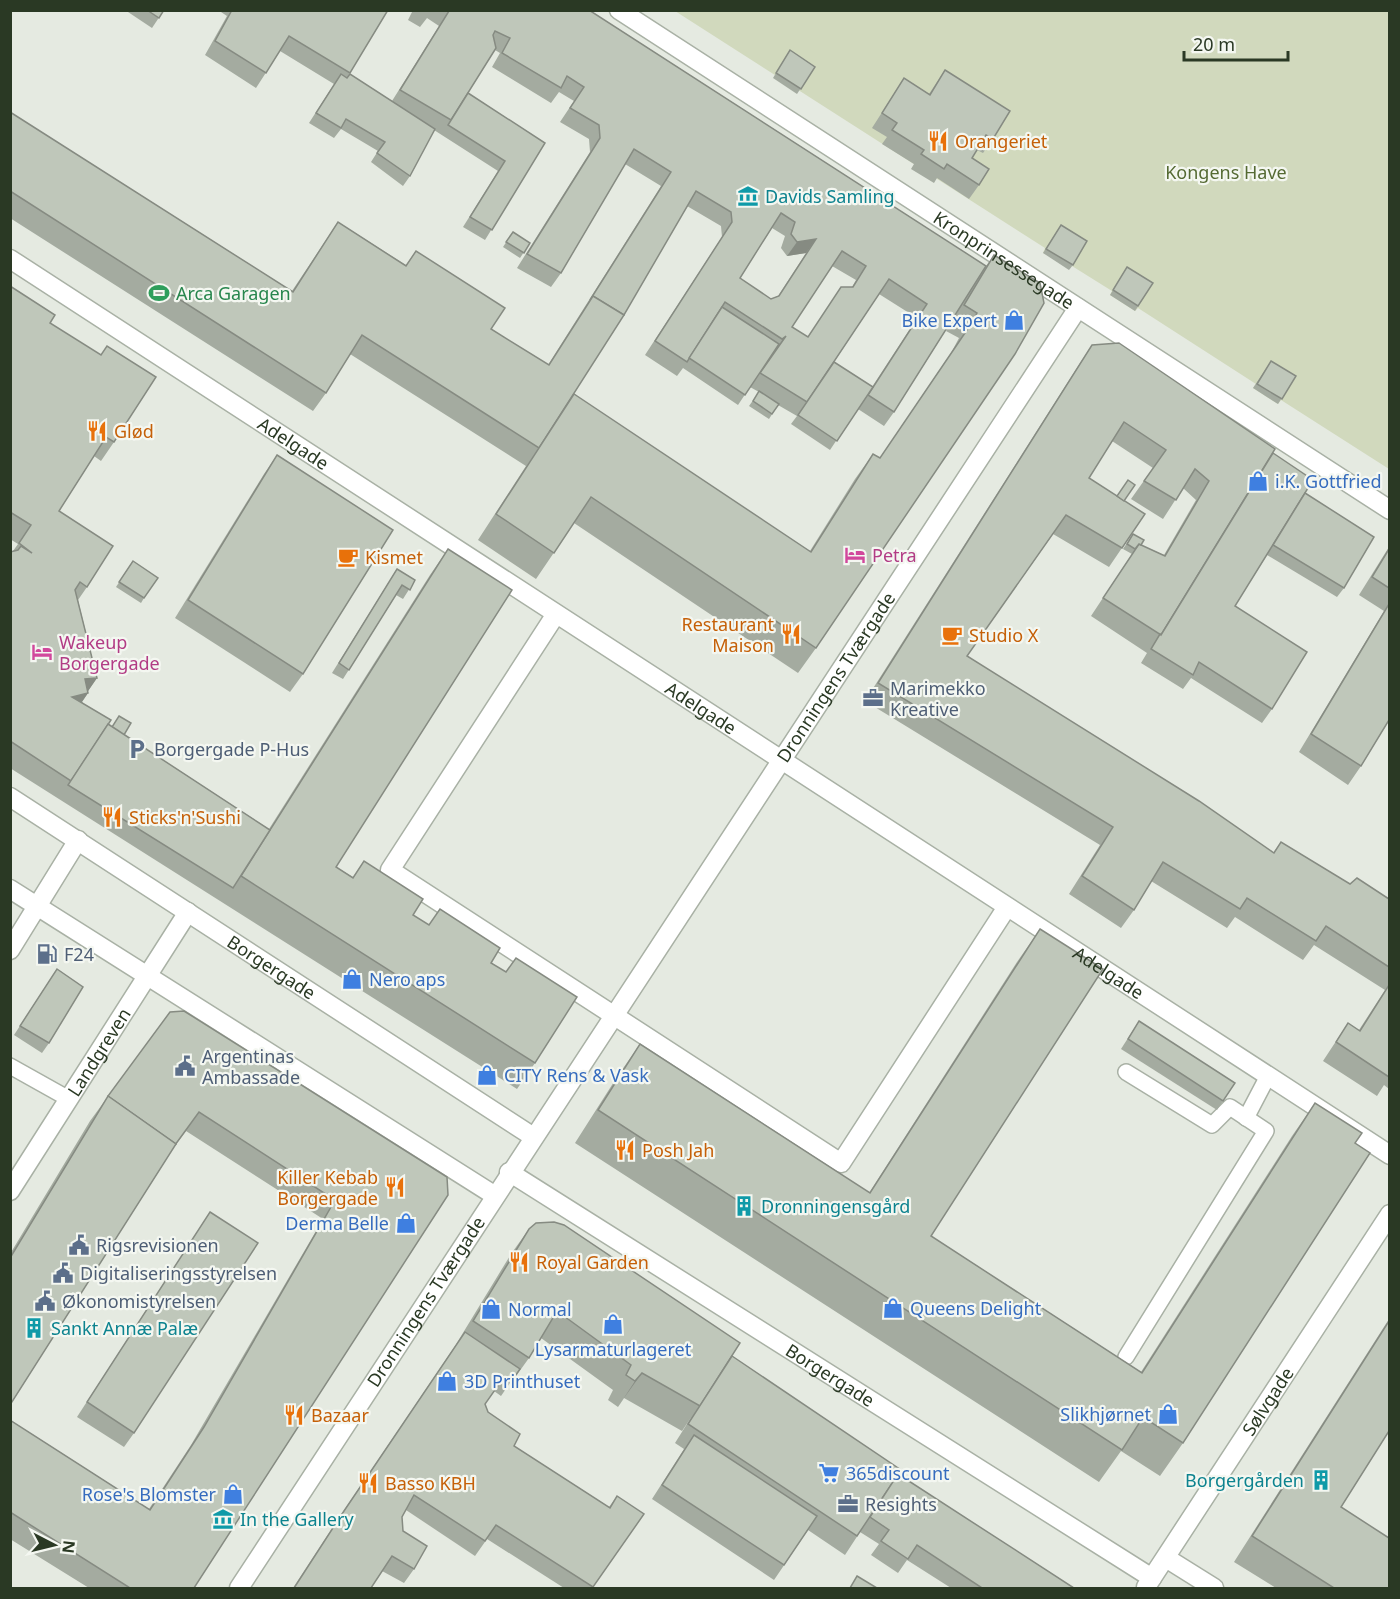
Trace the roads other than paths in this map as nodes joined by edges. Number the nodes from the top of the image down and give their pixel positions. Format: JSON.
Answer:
{"nodes":[{"id":1,"x":619,"y":10,"type":"edge"},
{"id":2,"x":10,"y":259,"type":"edge"},
{"id":3,"x":1078,"y":308,"type":"junction"},
{"id":4,"x":1389,"y":510,"type":"edge"},
{"id":5,"x":556,"y":614,"type":"junction"},
{"id":6,"x":782,"y":760,"type":"junction"},
{"id":7,"x":10,"y":797,"type":"edge"},
{"id":8,"x":78,"y":840,"type":"junction"},
{"id":9,"x":10,"y":889,"type":"edge"},
{"id":10,"x":38,"y":907,"type":"junction"},
{"id":11,"x":1007,"y":907,"type":"junction"},
{"id":12,"x":188,"y":912,"type":"junction"},
{"id":13,"x":10,"y":950,"type":"edge"},
{"id":14,"x":147,"y":975,"type":"junction"},
{"id":15,"x":614,"y":1016,"type":"junction"},
{"id":16,"x":11,"y":1067,"type":"edge"},
{"id":17,"x":1126,"y":1072,"type":"dead end"},
{"id":18,"x":1268,"y":1077,"type":"junction"},
{"id":19,"x":69,"y":1099,"type":"junction"},
{"id":20,"x":1245,"y":1118,"type":"junction"},
{"id":21,"x":532,"y":1136,"type":"junction"},
{"id":22,"x":1389,"y":1155,"type":"edge"},
{"id":23,"x":509,"y":1172,"type":"junction"},
{"id":24,"x":10,"y":1191,"type":"edge"},
{"id":25,"x":494,"y":1195,"type":"junction"},
{"id":26,"x":1389,"y":1214,"type":"edge"},
{"id":27,"x":1126,"y":1357,"type":"dead end"},
{"id":28,"x":1166,"y":1558,"type":"junction"},
{"id":29,"x":1149,"y":1583,"type":"edge"},
{"id":30,"x":239,"y":1588,"type":"edge"},
{"id":31,"x":1214,"y":1588,"type":"edge"}],
"edges":[{"from":1,"to":3,"type":"street","name":"Kronprinsessegade"},
{"from":2,"to":5,"type":"street","name":"Adelgade"},
{"from":3,"to":4,"type":"street","name":"Kronprinsessegade"},
{"from":3,"to":6,"type":"street","name":"Dronningens Tværgade"},
{"from":5,"to":6,"type":"street","name":"Adelgade"},
{"from":5,"to":15,"type":"street"},
{"from":6,"to":11,"type":"street","name":"Adelgade"},
{"from":6,"to":15,"type":"street","name":"Dronningens Tværgade"},
{"from":7,"to":8,"type":"street","name":"Borgergade"},
{"from":8,"to":10,"type":"street"},
{"from":8,"to":12,"type":"street","name":"Borgergade"},
{"from":9,"to":10,"type":"street"},
{"from":10,"to":13,"type":"street"},
{"from":10,"to":14,"type":"street"},
{"from":11,"to":15,"type":"street"},
{"from":11,"to":18,"type":"street","name":"Adelgade"},
{"from":12,"to":14,"type":"street","name":"Landgreven"},
{"from":12,"to":21,"type":"street","name":"Borgergade"},
{"from":14,"to":19,"type":"street","name":"Landgreven"},
{"from":14,"to":25,"type":"street"},
{"from":15,"to":21,"type":"street","name":"Dronningens Tværgade"},
{"from":16,"to":19,"type":"lane"},
{"from":17,"to":20,"type":"lane"},
{"from":18,"to":20,"type":"lane"},
{"from":18,"to":22,"type":"street","name":"Adelgade"},
{"from":19,"to":24,"type":"street","name":"Landgreven"},
{"from":20,"to":27,"type":"lane"},
{"from":21,"to":23,"type":"street","name":"Dronningens Tværgade"},
{"from":23,"to":25,"type":"street","name":"Dronningens Tværgade"},
{"from":23,"to":29,"type":"street","name":"Borgergade"},
{"from":25,"to":30,"type":"street","name":"Dronningens Tværgade"},
{"from":26,"to":28,"type":"street","name":"Sølvgade"},
{"from":28,"to":29,"type":"street","name":"Sølvgade"},
{"from":28,"to":31,"type":"street"}]}
